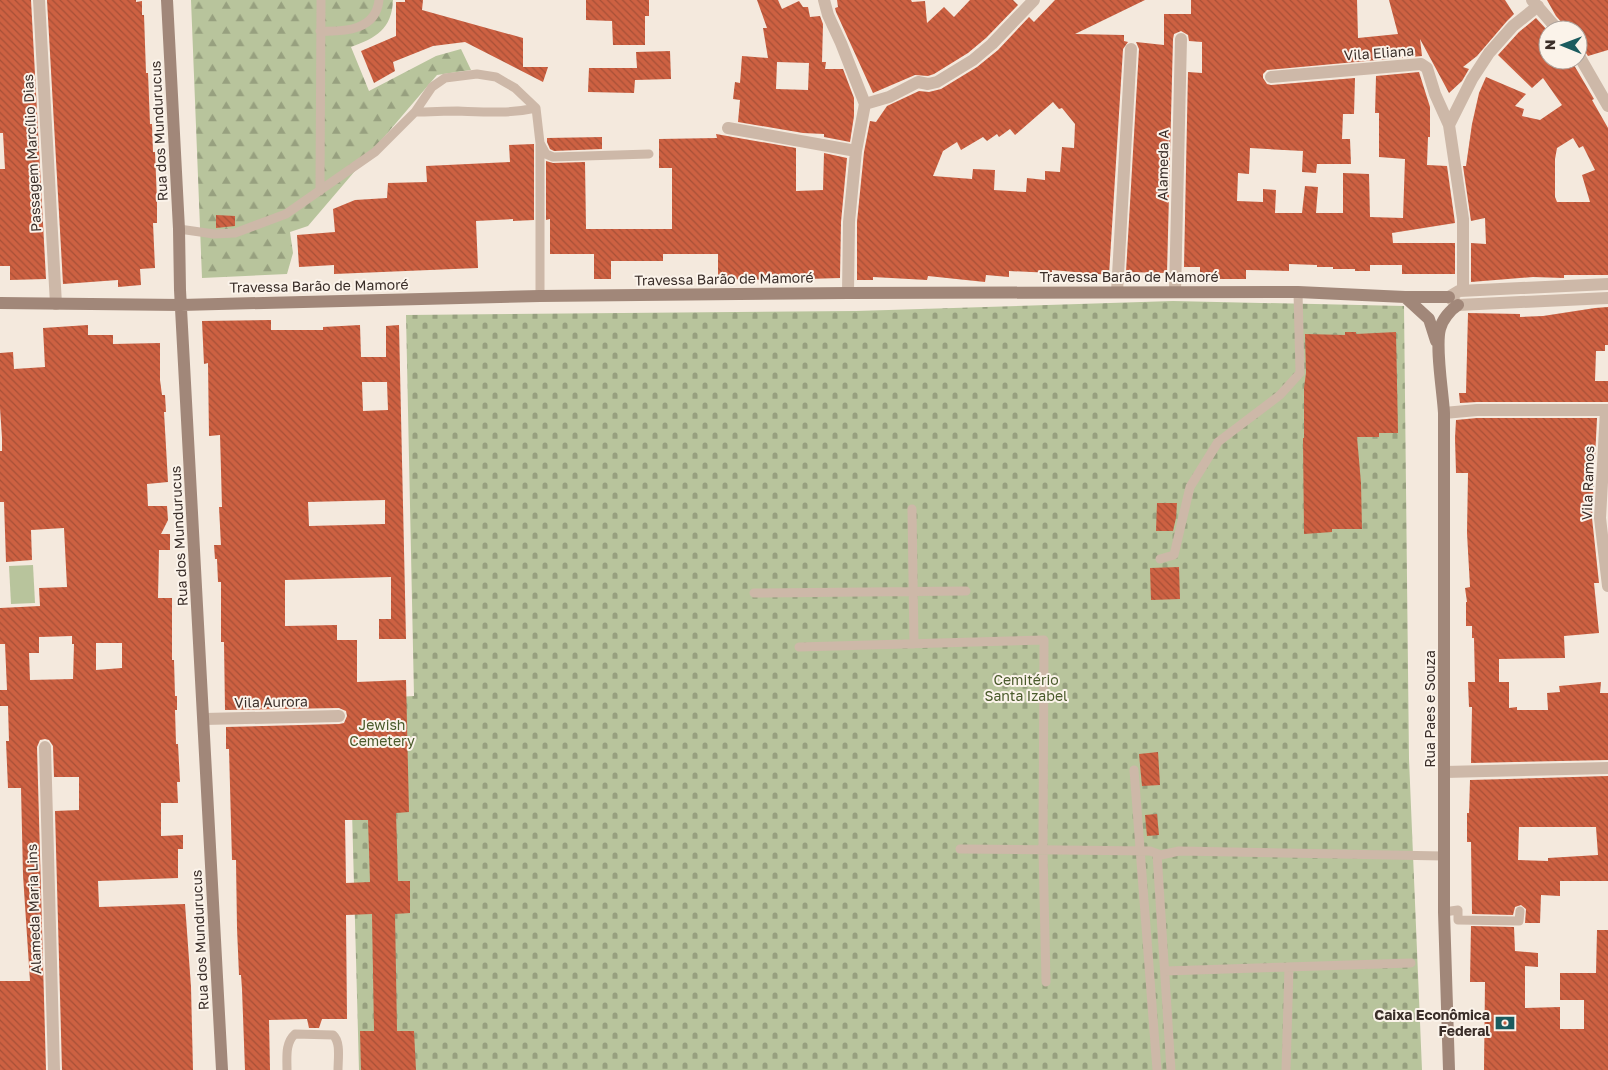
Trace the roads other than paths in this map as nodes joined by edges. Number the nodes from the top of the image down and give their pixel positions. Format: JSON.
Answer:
{"nodes":[{"id":1,"x":39,"y":0,"type":"edge"},
{"id":2,"x":167,"y":0,"type":"edge"},
{"id":3,"x":321,"y":0,"type":"edge"},
{"id":4,"x":379,"y":0,"type":"edge"},
{"id":5,"x":824,"y":0,"type":"edge"},
{"id":6,"x":1034,"y":0,"type":"edge"},
{"id":7,"x":1535,"y":3,"type":"edge"},
{"id":8,"x":1549,"y":20,"type":"edge"},
{"id":9,"x":320,"y":31,"type":"junction"},
{"id":10,"x":1181,"y":39,"type":"dead end"},
{"id":11,"x":1131,"y":49,"type":"dead end"},
{"id":12,"x":1587,"y":70,"type":"edge"},
{"id":13,"x":1271,"y":77,"type":"dead end"},
{"id":14,"x":866,"y":104,"type":"junction"},
{"id":15,"x":1608,"y":106,"type":"edge"},
{"id":16,"x":536,"y":108,"type":"junction"},
{"id":17,"x":415,"y":112,"type":"junction"},
{"id":18,"x":1449,"y":125,"type":"junction"},
{"id":19,"x":728,"y":128,"type":"dead end"},
{"id":20,"x":540,"y":142,"type":"junction"},
{"id":21,"x":856,"y":151,"type":"junction"},
{"id":22,"x":649,"y":154,"type":"dead end"},
{"id":23,"x":320,"y":191,"type":"junction"},
{"id":24,"x":179,"y":229,"type":"junction"},
{"id":25,"x":1608,"y":284,"type":"edge"},
{"id":26,"x":1463,"y":291,"type":"junction"},
{"id":27,"x":1117,"y":292,"type":"junction"},
{"id":28,"x":1175,"y":292,"type":"junction"},
{"id":29,"x":1298,"y":292,"type":"junction"},
{"id":30,"x":848,"y":293,"type":"junction"},
{"id":31,"x":540,"y":296,"type":"junction"},
{"id":32,"x":1405,"y":297,"type":"junction"},
{"id":33,"x":1608,"y":298,"type":"edge"},
{"id":34,"x":1454,"y":301,"type":"junction"},
{"id":35,"x":0,"y":303,"type":"edge"},
{"id":36,"x":56,"y":304,"type":"junction"},
{"id":37,"x":181,"y":305,"type":"junction"},
{"id":38,"x":1439,"y":348,"type":"junction"},
{"id":39,"x":1607,"y":410,"type":"edge"},
{"id":40,"x":1444,"y":413,"type":"junction"},
{"id":41,"x":912,"y":509,"type":"dead end"},
{"id":42,"x":1160,"y":559,"type":"dead end"},
{"id":43,"x":1608,"y":586,"type":"edge"},
{"id":44,"x":913,"y":590,"type":"junction"},
{"id":45,"x":966,"y":591,"type":"dead end"},
{"id":46,"x":754,"y":593,"type":"dead end"},
{"id":47,"x":914,"y":644,"type":"junction"},
{"id":48,"x":799,"y":647,"type":"dead end"},
{"id":49,"x":339,"y":716,"type":"dead end"},
{"id":50,"x":204,"y":719,"type":"junction"},
{"id":51,"x":44,"y":747,"type":"dead end"},
{"id":52,"x":1608,"y":768,"type":"edge"},
{"id":53,"x":1134,"y":770,"type":"dead end"},
{"id":54,"x":1444,"y":772,"type":"junction"},
{"id":55,"x":960,"y":849,"type":"dead end"},
{"id":56,"x":1043,"y":850,"type":"junction"},
{"id":57,"x":1140,"y":851,"type":"junction"},
{"id":58,"x":1157,"y":854,"type":"junction"},
{"id":59,"x":1443,"y":856,"type":"junction"},
{"id":60,"x":1520,"y":911,"type":"dead end"},
{"id":61,"x":1444,"y":912,"type":"junction"},
{"id":62,"x":1412,"y":963,"type":"dead end"},
{"id":63,"x":1287,"y":967,"type":"junction"},
{"id":64,"x":1164,"y":971,"type":"junction"},
{"id":65,"x":1046,"y":982,"type":"dead end"},
{"id":66,"x":54,"y":1070,"type":"edge"},
{"id":67,"x":222,"y":1070,"type":"edge"},
{"id":68,"x":287,"y":1070,"type":"edge"},
{"id":69,"x":338,"y":1070,"type":"edge"},
{"id":70,"x":1157,"y":1070,"type":"edge"},
{"id":71,"x":1171,"y":1070,"type":"edge"},
{"id":72,"x":1286,"y":1070,"type":"edge"},
{"id":73,"x":1449,"y":1070,"type":"edge"}],
"edges":[{"from":1,"to":36,"type":"street","name":"Passagem Marcílio Dias"},
{"from":2,"to":24,"type":"street","name":"Rua dos Mundurucus"},
{"from":3,"to":9,"type":"lane"},
{"from":4,"to":9,"type":"lane"},
{"from":5,"to":14,"type":"street"},
{"from":6,"to":14,"type":"street"},
{"from":7,"to":8,"type":"street"},
{"from":7,"to":18,"type":"street"},
{"from":9,"to":23,"type":"lane"},
{"from":10,"to":28,"type":"street","name":"Alameda A"},
{"from":11,"to":27,"type":"street"},
{"from":12,"to":15,"type":"street"},
{"from":13,"to":18,"type":"street","name":"Vila Eliana"},
{"from":14,"to":21,"type":"street"},
{"from":16,"to":17,"type":"lane"},
{"from":16,"to":17,"type":"lane"},
{"from":16,"to":20,"type":"lane"},
{"from":17,"to":23,"type":"lane"},
{"from":18,"to":26,"type":"street","name":"Vila Eliana"},
{"from":19,"to":21,"type":"street"},
{"from":20,"to":22,"type":"lane"},
{"from":20,"to":31,"type":"lane"},
{"from":21,"to":30,"type":"street"},
{"from":23,"to":24,"type":"lane"},
{"from":24,"to":37,"type":"street","name":"Rua dos Mundurucus"},
{"from":25,"to":26,"type":"street","name":"Travessa Barão de Mamoré"},
{"from":26,"to":34,"type":"street","name":"Travessa Barão de Mamoré"},
{"from":27,"to":28,"type":"street","name":"Travessa Barão de Mamoré"},
{"from":27,"to":30,"type":"street","name":"Travessa Barão de Mamoré"},
{"from":28,"to":29,"type":"street","name":"Travessa Barão de Mamoré"},
{"from":29,"to":32,"type":"street","name":"Travessa Barão de Mamoré"},
{"from":29,"to":42,"type":"lane"},
{"from":30,"to":31,"type":"street","name":"Travessa Barão de Mamoré"},
{"from":31,"to":37,"type":"street","name":"Travessa Barão de Mamoré"},
{"from":32,"to":34,"type":"street","name":"Travessa Barão de Mamoré"},
{"from":32,"to":38,"type":"street","name":"Rua Paes e Souza"},
{"from":33,"to":34,"type":"street","name":"Travessa Barão de Mamoré"},
{"from":34,"to":38,"type":"street","name":"Rua Paes e Souza"},
{"from":35,"to":36,"type":"street","name":"Travessa Barão de Mamoré"},
{"from":36,"to":37,"type":"street","name":"Travessa Barão de Mamoré"},
{"from":37,"to":50,"type":"street","name":"Rua dos Mundurucus"},
{"from":38,"to":40,"type":"street","name":"Rua Paes e Souza"},
{"from":39,"to":40,"type":"street"},
{"from":39,"to":43,"type":"street","name":"Vila Ramos"},
{"from":40,"to":54,"type":"street","name":"Rua Paes e Souza"},
{"from":41,"to":44,"type":"lane"},
{"from":44,"to":45,"type":"lane"},
{"from":44,"to":46,"type":"lane"},
{"from":44,"to":47,"type":"lane"},
{"from":47,"to":48,"type":"lane"},
{"from":47,"to":56,"type":"lane"},
{"from":49,"to":50,"type":"street","name":"Vila Aurora"},
{"from":50,"to":67,"type":"street","name":"Rua dos Mundurucus"},
{"from":51,"to":66,"type":"street","name":"Alameda Maria Lins"},
{"from":52,"to":54,"type":"street"},
{"from":53,"to":57,"type":"lane"},
{"from":54,"to":59,"type":"street","name":"Rua Paes e Souza"},
{"from":55,"to":56,"type":"lane"},
{"from":56,"to":57,"type":"lane"},
{"from":56,"to":65,"type":"lane"},
{"from":57,"to":58,"type":"lane"},
{"from":57,"to":70,"type":"lane"},
{"from":58,"to":59,"type":"lane"},
{"from":58,"to":64,"type":"lane"},
{"from":59,"to":61,"type":"street","name":"Rua Paes e Souza"},
{"from":60,"to":61,"type":"lane"},
{"from":61,"to":73,"type":"street","name":"Rua Paes e Souza"},
{"from":62,"to":63,"type":"lane"},
{"from":63,"to":64,"type":"lane"},
{"from":63,"to":72,"type":"lane"},
{"from":64,"to":71,"type":"lane"},
{"from":68,"to":69,"type":"lane"}]}
